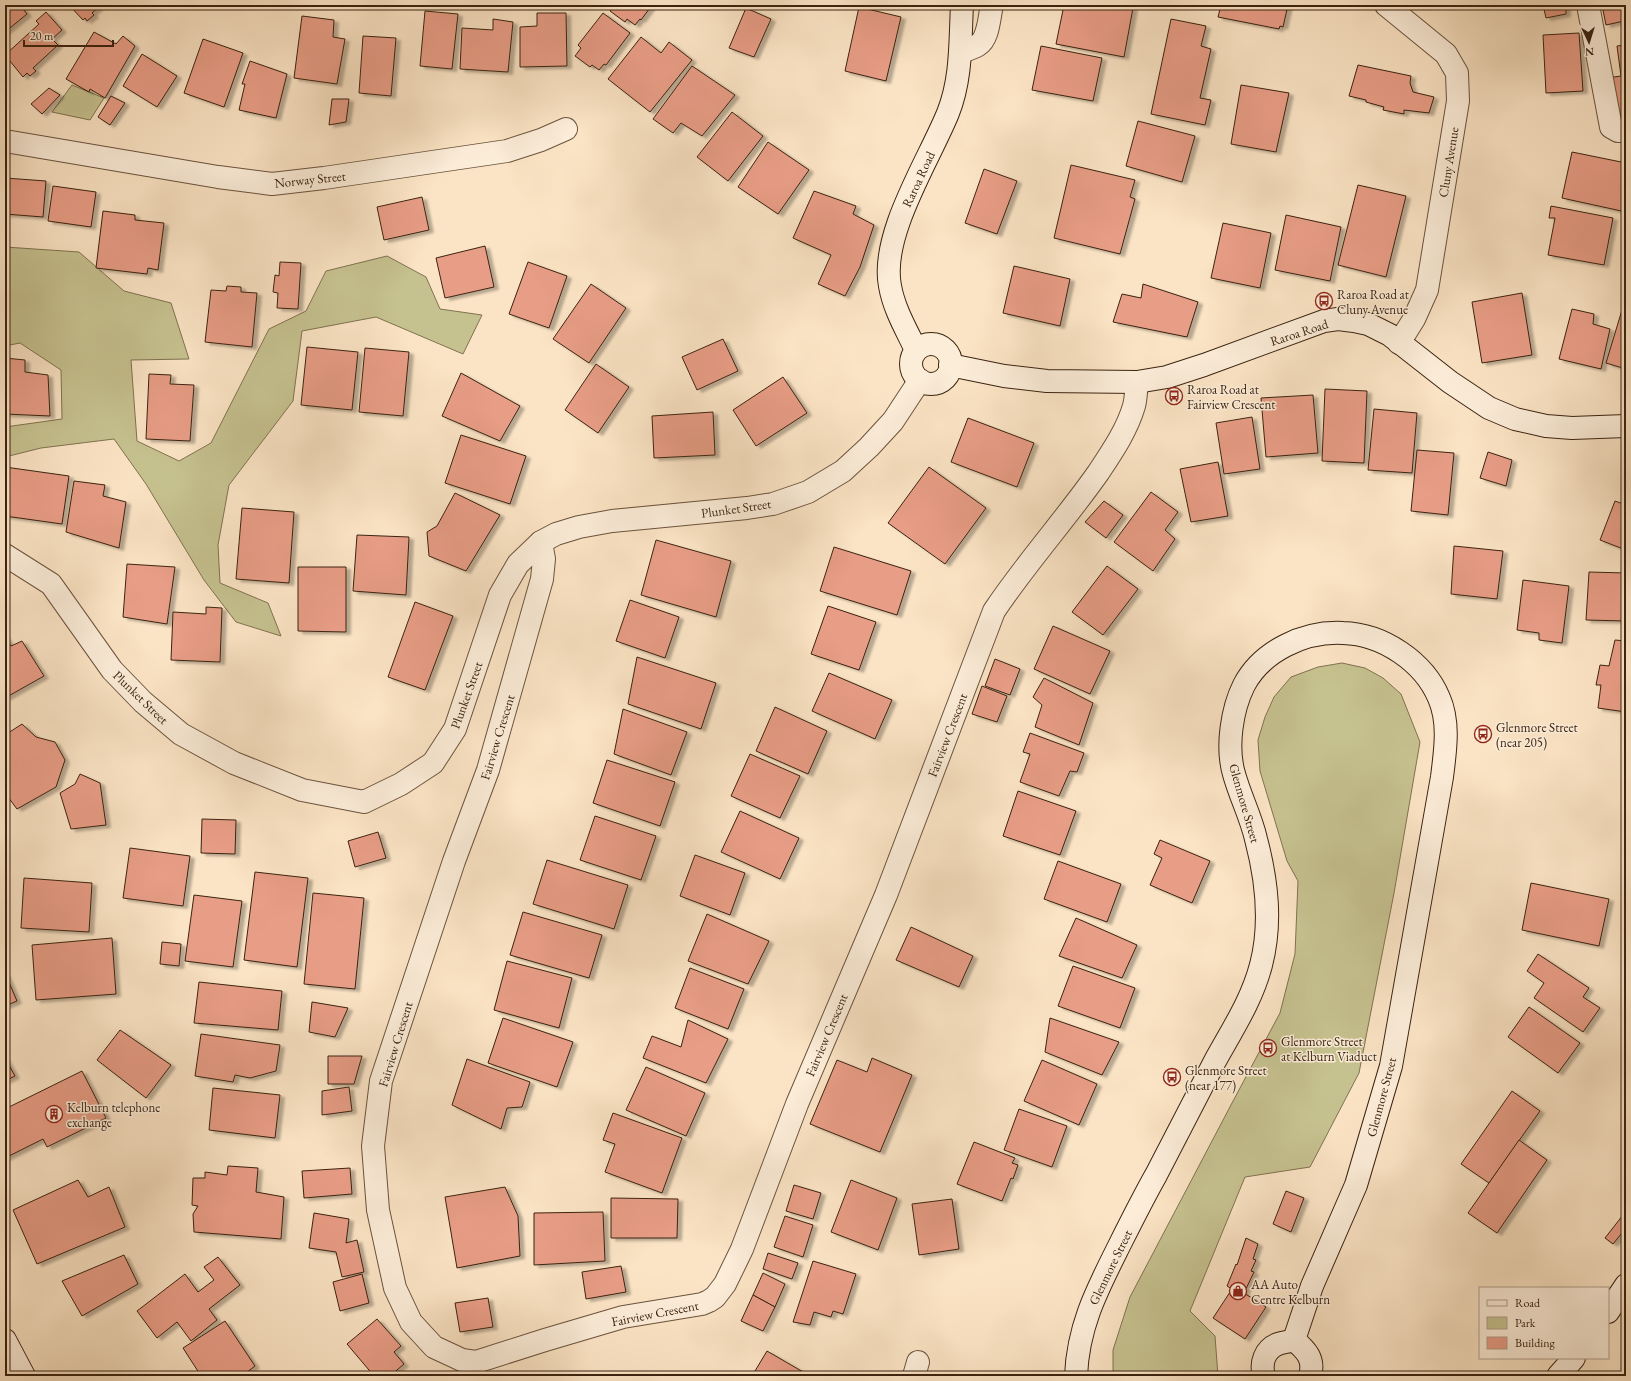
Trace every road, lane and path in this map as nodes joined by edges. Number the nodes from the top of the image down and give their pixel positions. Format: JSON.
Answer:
{"nodes":[{"id":1,"x":962,"y":5,"type":"edge"},
{"id":2,"x":992,"y":5,"type":"edge"},
{"id":3,"x":1386,"y":5,"type":"edge"},
{"id":4,"x":1588,"y":5,"type":"edge"},
{"id":5,"x":960,"y":53,"type":"junction"},
{"id":6,"x":566,"y":129,"type":"dead end"},
{"id":7,"x":1626,"y":131,"type":"edge"},
{"id":8,"x":5,"y":141,"type":"edge"},
{"id":9,"x":1399,"y":343,"type":"junction"},
{"id":10,"x":916,"y":350,"type":"junction"},
{"id":11,"x":950,"y":365,"type":"junction"},
{"id":12,"x":920,"y":380,"type":"junction"},
{"id":13,"x":1137,"y":382,"type":"junction"},
{"id":14,"x":1626,"y":426,"type":"edge"},
{"id":15,"x":541,"y":542,"type":"junction"},
{"id":16,"x":5,"y":556,"type":"edge"},
{"id":17,"x":1626,"y":1285,"type":"edge"},
{"id":18,"x":1609,"y":1310,"type":"edge"},
{"id":19,"x":5,"y":1340,"type":"edge"},
{"id":20,"x":1294,"y":1340,"type":"junction"},
{"id":21,"x":1313,"y":1374,"type":"edge"},
{"id":22,"x":24,"y":1376,"type":"edge"},
{"id":23,"x":1076,"y":1376,"type":"edge"},
{"id":24,"x":1264,"y":1376,"type":"edge"}],
"edges":[{"from":1,"to":5,"type":"street","name":"Raroa Road"},
{"from":2,"to":5,"type":"street"},
{"from":3,"to":9,"type":"street","name":"Cluny Avenue"},
{"from":4,"to":7,"type":"street"},
{"from":5,"to":10,"type":"street","name":"Raroa Road"},
{"from":6,"to":8,"type":"street","name":"Norway Street"},
{"from":9,"to":13,"type":"street","name":"Raroa Road"},
{"from":9,"to":14,"type":"street","name":"Raroa Road"},
{"from":10,"to":11,"type":"street"},
{"from":10,"to":12,"type":"street"},
{"from":11,"to":12,"type":"street"},
{"from":11,"to":13,"type":"street","name":"Raroa Road"},
{"from":12,"to":15,"type":"street","name":"Plunket Street"},
{"from":13,"to":15,"type":"street","name":"Fairview Crescent"},
{"from":15,"to":16,"type":"street","name":"Plunket Street"},
{"from":17,"to":18,"type":"street"},
{"from":19,"to":22,"type":"street"},
{"from":20,"to":21,"type":"street"},
{"from":20,"to":23,"type":"street","name":"Glenmore Street"},
{"from":20,"to":24,"type":"street"}]}
